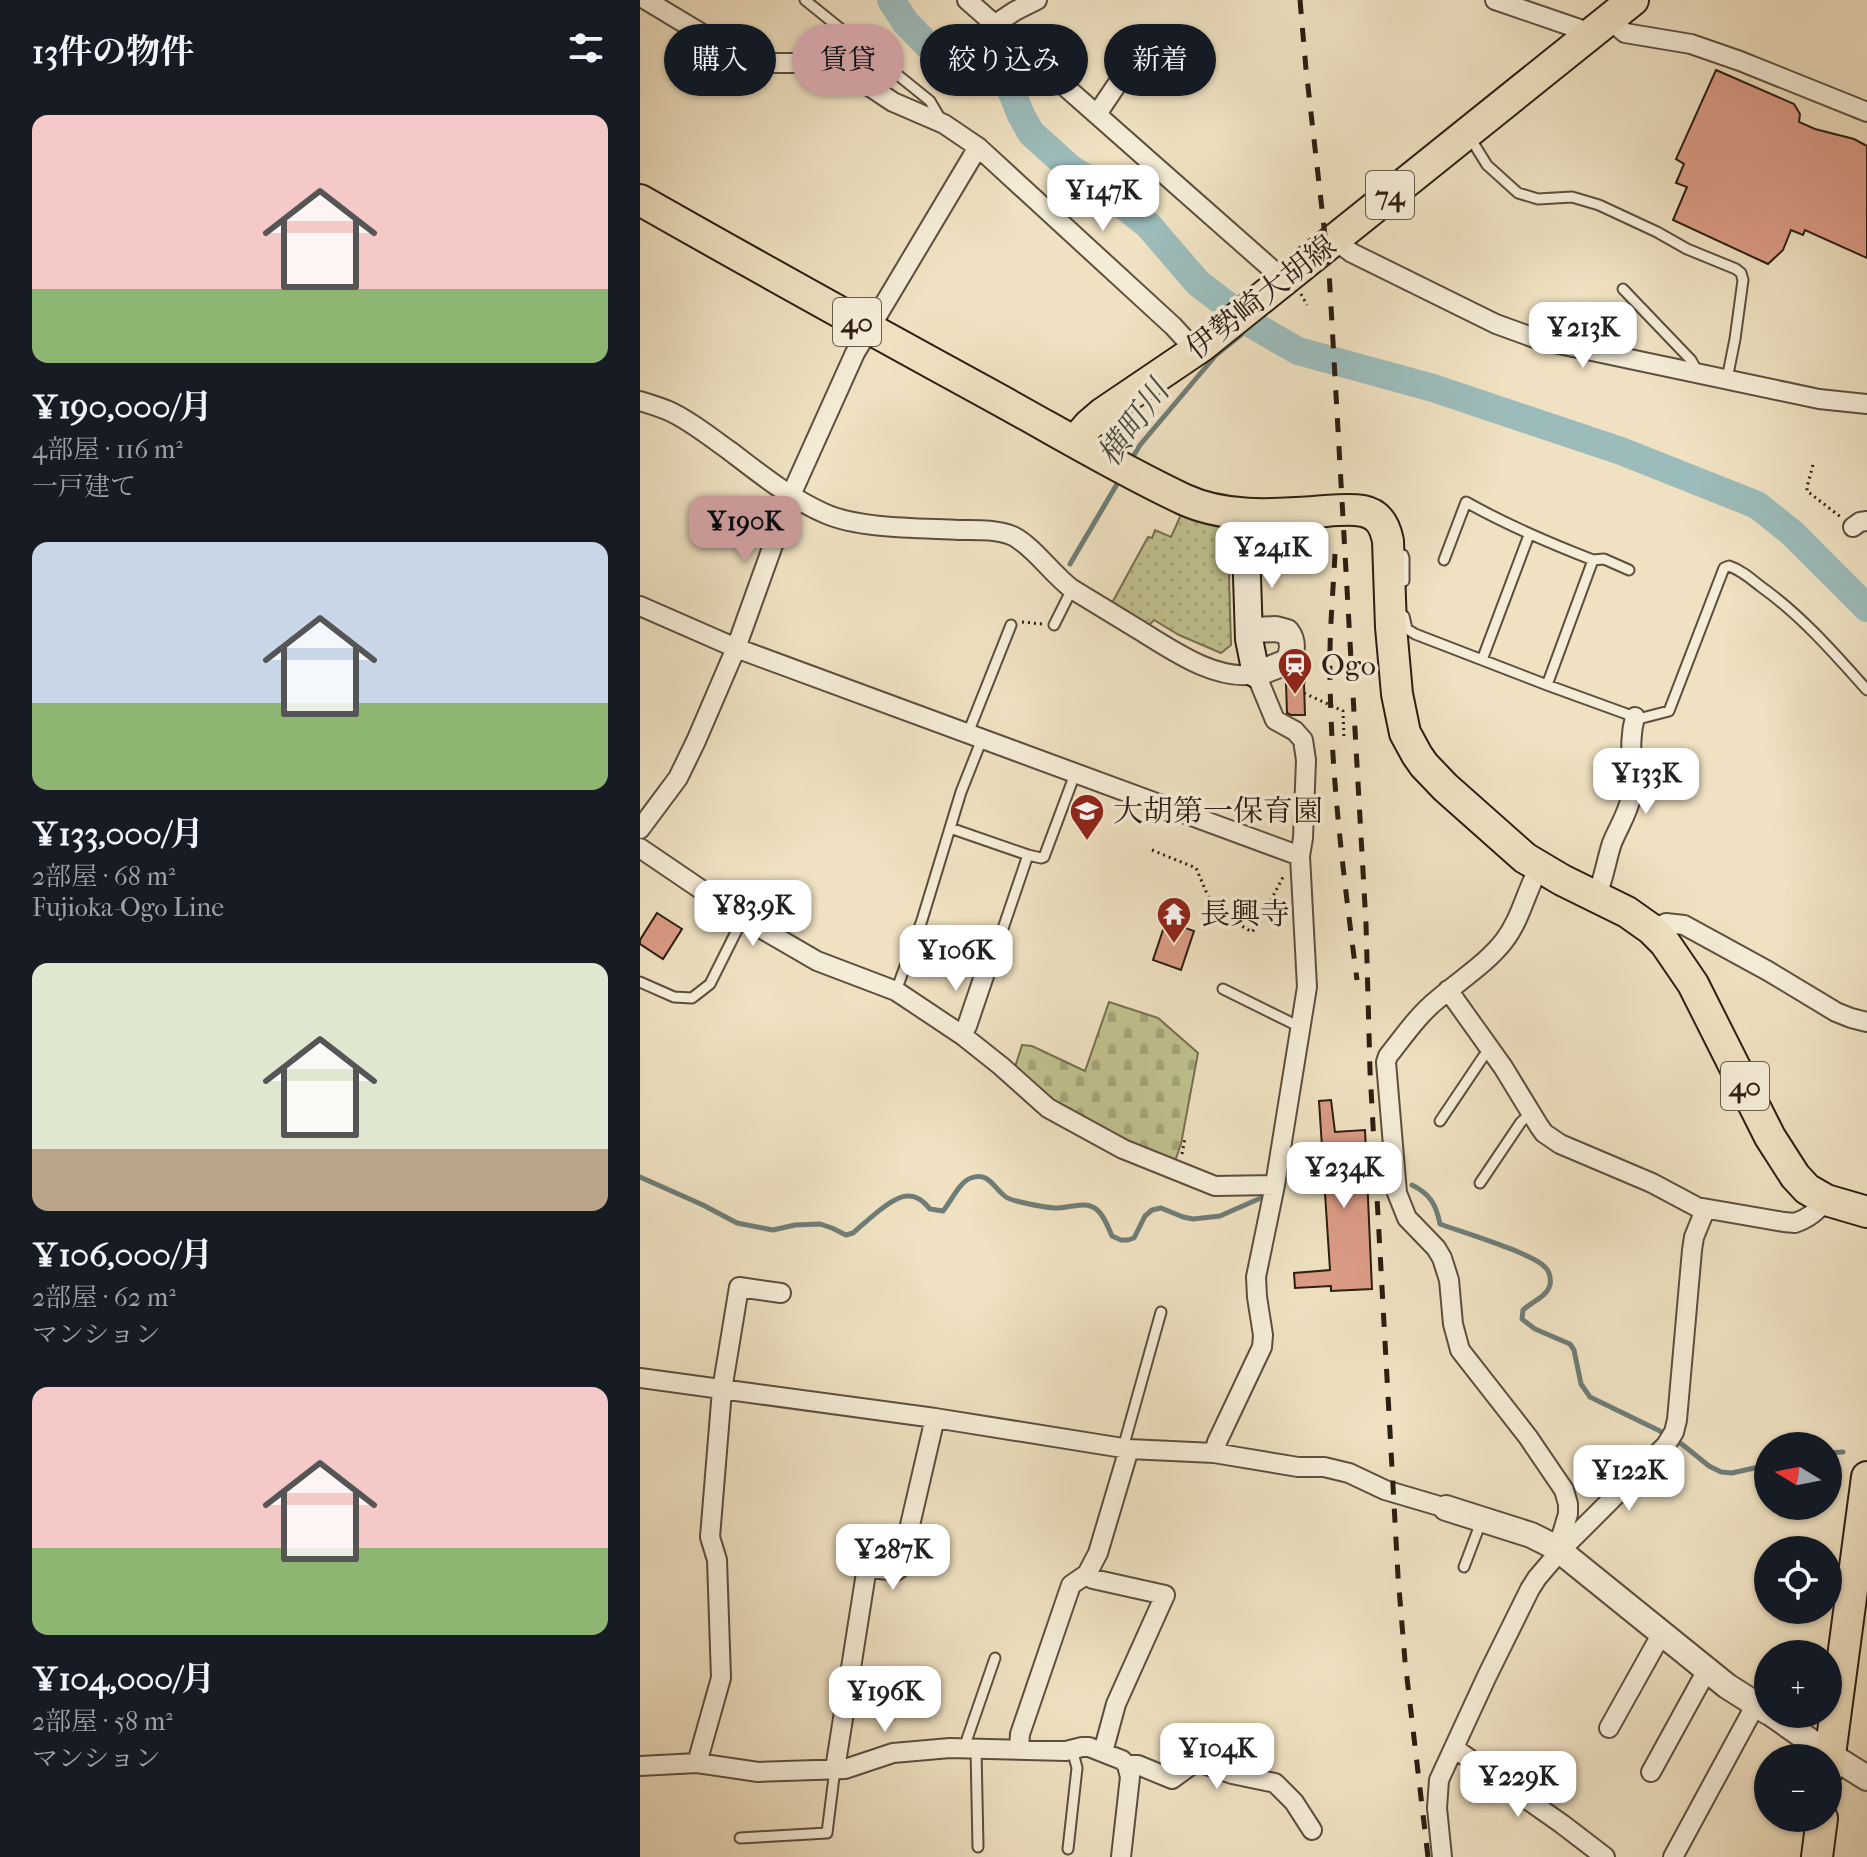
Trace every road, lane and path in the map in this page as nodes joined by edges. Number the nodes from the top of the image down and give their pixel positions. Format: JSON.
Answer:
{"nodes":[{"id":1,"x":646,"y":0,"type":"edge"},
{"id":2,"x":805,"y":0,"type":"edge"},
{"id":3,"x":967,"y":0,"type":"edge"},
{"id":4,"x":1037,"y":0,"type":"edge"},
{"id":5,"x":1495,"y":0,"type":"edge"},
{"id":6,"x":1633,"y":0,"type":"edge"},
{"id":7,"x":1537,"y":6,"type":"edge"},
{"id":8,"x":993,"y":24,"type":"edge"},
{"id":9,"x":996,"y":24,"type":"edge"},
{"id":10,"x":1600,"y":26,"type":"junction"},
{"id":11,"x":1076,"y":96,"type":"edge"},
{"id":12,"x":1109,"y":96,"type":"edge"},
{"id":13,"x":1866,"y":109,"type":"edge"},
{"id":14,"x":1097,"y":114,"type":"junction"},
{"id":15,"x":944,"y":124,"type":"junction"},
{"id":16,"x":1466,"y":134,"type":"junction"},
{"id":17,"x":978,"y":147,"type":"junction"},
{"id":18,"x":640,"y":200,"type":"edge"},
{"id":19,"x":1334,"y":240,"type":"junction"},
{"id":20,"x":1281,"y":281,"type":"junction"},
{"id":21,"x":1623,"y":289,"type":"dead end"},
{"id":22,"x":869,"y":328,"type":"junction"},
{"id":23,"x":1199,"y":348,"type":"junction"},
{"id":24,"x":1698,"y":373,"type":"junction"},
{"id":25,"x":1727,"y":380,"type":"junction"},
{"id":26,"x":640,"y":401,"type":"edge"},
{"id":27,"x":1867,"y":404,"type":"edge"},
{"id":28,"x":1075,"y":441,"type":"junction"},
{"id":29,"x":1813,"y":465,"type":"dead end"},
{"id":30,"x":791,"y":495,"type":"junction"},
{"id":31,"x":1245,"y":514,"type":"junction"},
{"id":32,"x":1860,"y":524,"type":"edge"},
{"id":33,"x":1529,"y":535,"type":"junction"},
{"id":34,"x":1389,"y":553,"type":"junction"},
{"id":35,"x":1444,"y":560,"type":"dead end"},
{"id":36,"x":1593,"y":560,"type":"junction"},
{"id":37,"x":1629,"y":570,"type":"dead end"},
{"id":38,"x":1404,"y":587,"type":"dead end"},
{"id":39,"x":1072,"y":589,"type":"junction"},
{"id":40,"x":1404,"y":602,"type":"dead end"},
{"id":41,"x":640,"y":606,"type":"edge"},
{"id":42,"x":1011,"y":625,"type":"joint"},
{"id":43,"x":1054,"y":625,"type":"joint"},
{"id":44,"x":1248,"y":630,"type":"junction"},
{"id":45,"x":736,"y":648,"type":"junction"},
{"id":46,"x":1482,"y":660,"type":"junction"},
{"id":47,"x":1256,"y":674,"type":"junction"},
{"id":48,"x":1547,"y":685,"type":"junction"},
{"id":49,"x":1867,"y":690,"type":"edge"},
{"id":50,"x":1304,"y":693,"type":"dead end"},
{"id":51,"x":1635,"y":717,"type":"junction"},
{"id":52,"x":975,"y":736,"type":"junction"},
{"id":53,"x":1344,"y":738,"type":"dead end"},
{"id":54,"x":1075,"y":774,"type":"junction"},
{"id":55,"x":950,"y":828,"type":"junction"},
{"id":56,"x":640,"y":829,"type":"edge"},
{"id":57,"x":640,"y":848,"type":"edge"},
{"id":58,"x":1152,"y":850,"type":"dead end"},
{"id":59,"x":1028,"y":855,"type":"junction"},
{"id":60,"x":1300,"y":856,"type":"junction"},
{"id":61,"x":1539,"y":868,"type":"junction"},
{"id":62,"x":1596,"y":897,"type":"junction"},
{"id":63,"x":743,"y":918,"type":"junction"},
{"id":64,"x":1651,"y":929,"type":"junction"},
{"id":65,"x":986,"y":970,"type":"joint"},
{"id":66,"x":640,"y":982,"type":"edge"},
{"id":67,"x":1223,"y":989,"type":"dead end"},
{"id":68,"x":1448,"y":990,"type":"junction"},
{"id":69,"x":896,"y":991,"type":"junction"},
{"id":70,"x":1867,"y":1022,"type":"edge"},
{"id":71,"x":1302,"y":1028,"type":"junction"},
{"id":72,"x":962,"y":1035,"type":"junction"},
{"id":73,"x":1491,"y":1050,"type":"junction"},
{"id":74,"x":1530,"y":1114,"type":"junction"},
{"id":75,"x":1440,"y":1121,"type":"dead end"},
{"id":76,"x":1185,"y":1138,"type":"dead end"},
{"id":77,"x":1181,"y":1154,"type":"dead end"},
{"id":78,"x":1480,"y":1183,"type":"dead end"},
{"id":79,"x":1275,"y":1185,"type":"junction"},
{"id":80,"x":1826,"y":1200,"type":"junction"},
{"id":81,"x":1705,"y":1210,"type":"junction"},
{"id":82,"x":1867,"y":1212,"type":"edge"},
{"id":83,"x":781,"y":1293,"type":"dead end"},
{"id":84,"x":1161,"y":1312,"type":"dead end"},
{"id":85,"x":640,"y":1378,"type":"edge"},
{"id":86,"x":722,"y":1390,"type":"junction"},
{"id":87,"x":935,"y":1418,"type":"junction"},
{"id":88,"x":1126,"y":1448,"type":"junction"},
{"id":89,"x":1214,"y":1453,"type":"junction"},
{"id":90,"x":1867,"y":1477,"type":"edge"},
{"id":91,"x":1446,"y":1508,"type":"joint"},
{"id":92,"x":1482,"y":1519,"type":"junction"},
{"id":93,"x":1558,"y":1548,"type":"junction"},
{"id":94,"x":1464,"y":1567,"type":"dead end"},
{"id":95,"x":1087,"y":1574,"type":"junction"},
{"id":96,"x":1662,"y":1633,"type":"junction"},
{"id":97,"x":995,"y":1658,"type":"dead end"},
{"id":98,"x":1707,"y":1670,"type":"junction"},
{"id":99,"x":1754,"y":1703,"type":"edge"},
{"id":100,"x":1609,"y":1728,"type":"dead end"},
{"id":101,"x":1754,"y":1728,"type":"edge"},
{"id":102,"x":1787,"y":1728,"type":"edge"},
{"id":103,"x":1806,"y":1744,"type":"edge"},
{"id":104,"x":1832,"y":1744,"type":"edge"},
{"id":105,"x":1454,"y":1748,"type":"junction"},
{"id":106,"x":971,"y":1749,"type":"junction"},
{"id":107,"x":1019,"y":1749,"type":"junction"},
{"id":108,"x":1072,"y":1749,"type":"junction"},
{"id":109,"x":1103,"y":1752,"type":"junction"},
{"id":110,"x":697,"y":1763,"type":"junction"},
{"id":111,"x":1127,"y":1765,"type":"junction"},
{"id":112,"x":640,"y":1766,"type":"edge"},
{"id":113,"x":1842,"y":1768,"type":"edge"},
{"id":114,"x":835,"y":1769,"type":"junction"},
{"id":115,"x":1651,"y":1772,"type":"dead end"},
{"id":116,"x":1867,"y":1778,"type":"edge"},
{"id":117,"x":1312,"y":1830,"type":"dead end"},
{"id":118,"x":1820,"y":1832,"type":"edge"},
{"id":119,"x":740,"y":1838,"type":"dead end"},
{"id":120,"x":978,"y":1847,"type":"dead end"},
{"id":121,"x":1068,"y":1849,"type":"dead end"},
{"id":122,"x":1121,"y":1857,"type":"edge"},
{"id":123,"x":1442,"y":1857,"type":"edge"},
{"id":124,"x":1605,"y":1857,"type":"edge"},
{"id":125,"x":1673,"y":1857,"type":"edge"},
{"id":126,"x":1817,"y":1857,"type":"edge"}],
"edges":[{"from":1,"to":15,"type":"street"},
{"from":2,"to":15,"type":"lane"},
{"from":3,"to":8,"type":"street"},
{"from":4,"to":9,"type":"street"},
{"from":5,"to":7,"type":"street"},
{"from":6,"to":10,"type":"main road","name":"伊勢崎大胡線","number":"74"},
{"from":7,"to":10,"type":"street"},
{"from":10,"to":13,"type":"street"},
{"from":10,"to":16,"type":"main road","name":"伊勢崎大胡線","number":"74"},
{"from":11,"to":14,"type":"street"},
{"from":12,"to":14,"type":"street"},
{"from":14,"to":20,"type":"street"},
{"from":15,"to":17,"type":"street"},
{"from":16,"to":19,"type":"main road","name":"伊勢崎大胡線","number":"74"},
{"from":16,"to":25,"type":"lane"},
{"from":17,"to":22,"type":"street"},
{"from":17,"to":23,"type":"street"},
{"from":18,"to":22,"type":"main road","number":"40"},
{"from":19,"to":20,"type":"main road","name":"伊勢崎大胡線","number":"74"},
{"from":19,"to":24,"type":"street"},
{"from":20,"to":23,"type":"main road","name":"伊勢崎大胡線","number":"74"},
{"from":21,"to":24,"type":"lane"},
{"from":22,"to":28,"type":"main road","number":"40"},
{"from":22,"to":30,"type":"street"},
{"from":23,"to":28,"type":"main road","name":"伊勢崎大胡線","number":"74"},
{"from":24,"to":25,"type":"street"},
{"from":25,"to":27,"type":"street"},
{"from":26,"to":30,"type":"street"},
{"from":28,"to":31,"type":"main road","number":"40"},
{"from":29,"to":32,"type":"path"},
{"from":30,"to":39,"type":"street"},
{"from":30,"to":45,"type":"street"},
{"from":31,"to":34,"type":"main road","number":"40"},
{"from":31,"to":44,"type":"main road"},
{"from":33,"to":35,"type":"lane"},
{"from":33,"to":36,"type":"lane"},
{"from":33,"to":46,"type":"lane"},
{"from":34,"to":38,"type":"lane"},
{"from":34,"to":61,"type":"main road","number":"40"},
{"from":36,"to":37,"type":"lane"},
{"from":36,"to":48,"type":"lane"},
{"from":39,"to":43,"type":"lane"},
{"from":39,"to":47,"type":"street"},
{"from":40,"to":46,"type":"lane"},
{"from":41,"to":45,"type":"street"},
{"from":42,"to":43,"type":"path"},
{"from":42,"to":52,"type":"lane"},
{"from":44,"to":47,"type":"main road"},
{"from":44,"to":47,"type":"street"},
{"from":45,"to":52,"type":"street"},
{"from":45,"to":56,"type":"street"},
{"from":46,"to":48,"type":"lane"},
{"from":47,"to":60,"type":"street"},
{"from":48,"to":51,"type":"lane"},
{"from":49,"to":51,"type":"lane"},
{"from":50,"to":53,"type":"path"},
{"from":51,"to":62,"type":"street"},
{"from":52,"to":54,"type":"street"},
{"from":52,"to":55,"type":"lane"},
{"from":54,"to":59,"type":"lane"},
{"from":54,"to":60,"type":"street"},
{"from":55,"to":59,"type":"lane"},
{"from":55,"to":69,"type":"lane"},
{"from":57,"to":63,"type":"street"},
{"from":58,"to":60,"type":"path"},
{"from":59,"to":65,"type":"lane"},
{"from":60,"to":71,"type":"street"},
{"from":61,"to":62,"type":"main road","number":"40"},
{"from":61,"to":68,"type":"street"},
{"from":62,"to":64,"type":"main road","number":"40"},
{"from":63,"to":66,"type":"lane"},
{"from":63,"to":69,"type":"street"},
{"from":64,"to":70,"type":"street"},
{"from":64,"to":80,"type":"main road","number":"40"},
{"from":65,"to":72,"type":"street"},
{"from":67,"to":71,"type":"lane"},
{"from":68,"to":73,"type":"street"},
{"from":68,"to":93,"type":"street"},
{"from":69,"to":72,"type":"street"},
{"from":71,"to":79,"type":"street"},
{"from":72,"to":79,"type":"street"},
{"from":73,"to":74,"type":"street"},
{"from":73,"to":75,"type":"lane"},
{"from":74,"to":78,"type":"lane"},
{"from":74,"to":81,"type":"street"},
{"from":76,"to":77,"type":"path"},
{"from":79,"to":89,"type":"street"},
{"from":80,"to":81,"type":"street"},
{"from":80,"to":82,"type":"main road","number":"40"},
{"from":81,"to":93,"type":"street"},
{"from":83,"to":86,"type":"street"},
{"from":84,"to":88,"type":"lane"},
{"from":85,"to":86,"type":"street"},
{"from":86,"to":87,"type":"street"},
{"from":86,"to":110,"type":"street"},
{"from":87,"to":88,"type":"street"},
{"from":87,"to":114,"type":"street"},
{"from":88,"to":89,"type":"street"},
{"from":88,"to":95,"type":"street"},
{"from":89,"to":91,"type":"street"},
{"from":90,"to":104,"type":"main road"},
{"from":91,"to":92,"type":"street"},
{"from":92,"to":93,"type":"street"},
{"from":92,"to":94,"type":"lane"},
{"from":93,"to":96,"type":"street"},
{"from":93,"to":105,"type":"street"},
{"from":95,"to":107,"type":"street"},
{"from":95,"to":109,"type":"street"},
{"from":96,"to":98,"type":"street"},
{"from":96,"to":100,"type":"street"},
{"from":97,"to":106,"type":"lane"},
{"from":98,"to":99,"type":"street"},
{"from":98,"to":115,"type":"street"},
{"from":101,"to":125,"type":"street"},
{"from":102,"to":103,"type":"street"},
{"from":105,"to":123,"type":"street"},
{"from":105,"to":124,"type":"street"},
{"from":106,"to":107,"type":"street"},
{"from":106,"to":114,"type":"street"},
{"from":106,"to":120,"type":"lane"},
{"from":107,"to":108,"type":"street"},
{"from":108,"to":109,"type":"street"},
{"from":108,"to":121,"type":"lane"},
{"from":109,"to":111,"type":"street"},
{"from":110,"to":112,"type":"street"},
{"from":110,"to":114,"type":"street"},
{"from":111,"to":117,"type":"street"},
{"from":111,"to":122,"type":"street"},
{"from":113,"to":116,"type":"street"},
{"from":114,"to":119,"type":"lane"},
{"from":118,"to":126,"type":"main road"}]}
